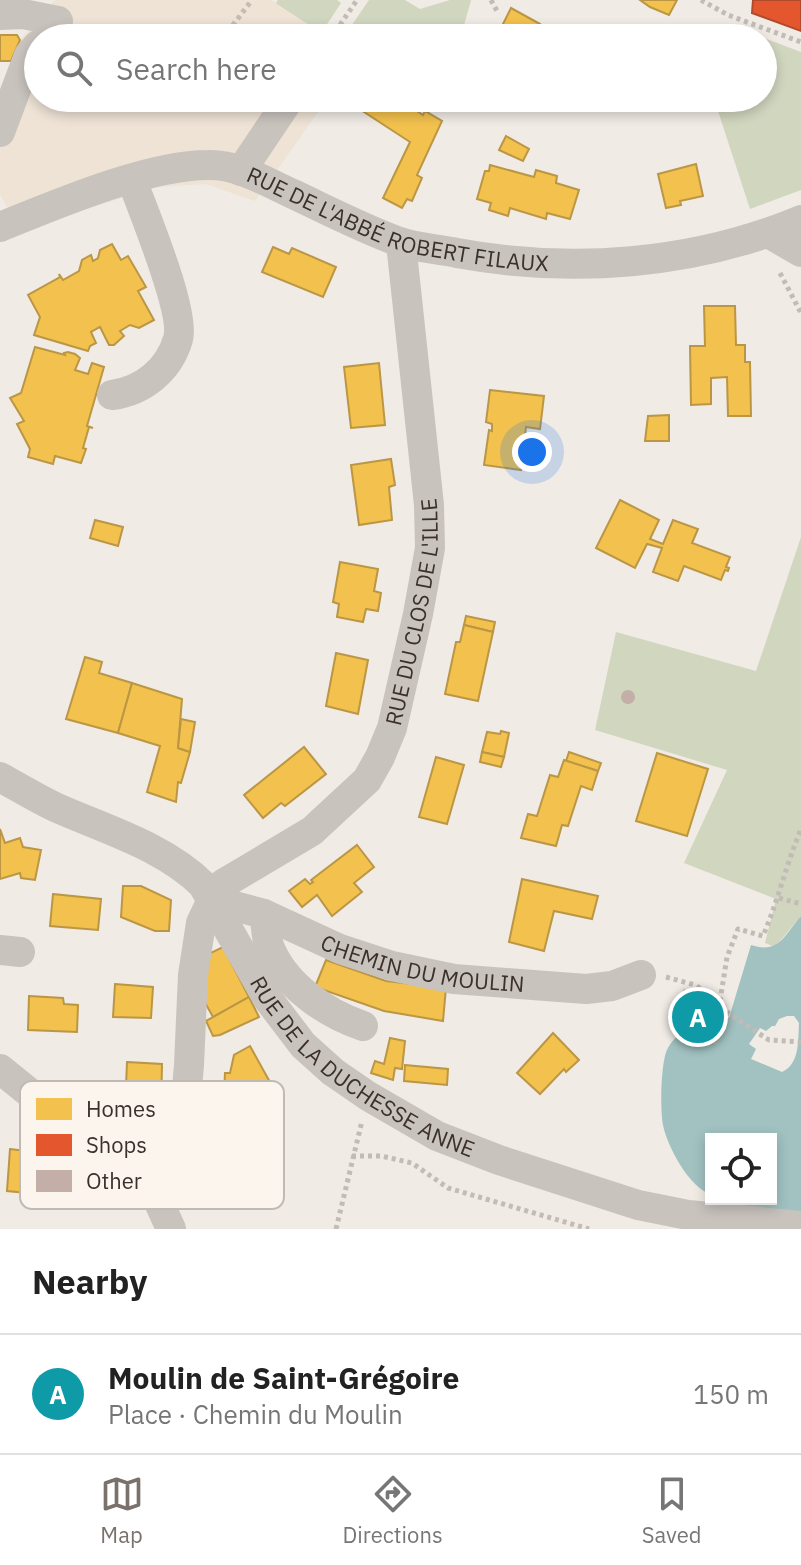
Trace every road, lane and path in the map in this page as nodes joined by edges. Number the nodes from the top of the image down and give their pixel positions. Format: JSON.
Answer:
{"nodes":[{"id":1,"x":252,"y":0,"type":"edge"},
{"id":2,"x":357,"y":0,"type":"edge"},
{"id":3,"x":491,"y":0,"type":"edge"},
{"id":4,"x":701,"y":0,"type":"edge"},
{"id":5,"x":497,"y":11,"type":"dead end"},
{"id":6,"x":0,"y":15,"type":"edge"},
{"id":7,"x":59,"y":20,"type":"edge"},
{"id":8,"x":234,"y":24,"type":"edge"},
{"id":9,"x":341,"y":24,"type":"edge"},
{"id":10,"x":752,"y":24,"type":"edge"},
{"id":11,"x":777,"y":33,"type":"edge"},
{"id":12,"x":801,"y":42,"type":"edge"},
{"id":13,"x":24,"y":68,"type":"edge"},
{"id":14,"x":281,"y":112,"type":"edge"},
{"id":15,"x":0,"y":132,"type":"edge"},
{"id":16,"x":241,"y":171,"type":"junction"},
{"id":17,"x":132,"y":180,"type":"junction"},
{"id":18,"x":801,"y":220,"type":"edge"},
{"id":19,"x":0,"y":227,"type":"edge"},
{"id":20,"x":768,"y":233,"type":"junction"},
{"id":21,"x":401,"y":243,"type":"junction"},
{"id":22,"x":801,"y":252,"type":"edge"},
{"id":23,"x":112,"y":395,"type":"dead end"},
{"id":24,"x":0,"y":777,"type":"edge"},
{"id":25,"x":801,"y":829,"type":"edge"},
{"id":26,"x":779,"y":898,"type":"junction"},
{"id":27,"x":212,"y":900,"type":"junction"},
{"id":28,"x":801,"y":904,"type":"edge"},
{"id":29,"x":264,"y":914,"type":"junction"},
{"id":30,"x":641,"y":975,"type":"joint"},
{"id":31,"x":720,"y":1001,"type":"junction"},
{"id":32,"x":363,"y":1026,"type":"dead end"},
{"id":33,"x":799,"y":1042,"type":"edge"},
{"id":34,"x":0,"y":1069,"type":"edge"},
{"id":35,"x":188,"y":1081,"type":"edge"},
{"id":36,"x":20,"y":1085,"type":"edge"},
{"id":37,"x":368,"y":1096,"type":"junction"},
{"id":38,"x":352,"y":1156,"type":"junction"},
{"id":39,"x":162,"y":1209,"type":"edge"},
{"id":40,"x":801,"y":1226,"type":"edge"},
{"id":41,"x":171,"y":1229,"type":"edge"},
{"id":42,"x":336,"y":1229,"type":"edge"},
{"id":43,"x":589,"y":1229,"type":"edge"}],
"edges":[{"from":1,"to":8,"type":"path"},
{"from":2,"to":9,"type":"path"},
{"from":3,"to":5,"type":"path"},
{"from":4,"to":10,"type":"path"},
{"from":6,"to":7,"type":"street"},
{"from":11,"to":12,"type":"path"},
{"from":13,"to":15,"type":"street"},
{"from":14,"to":16,"type":"street"},
{"from":16,"to":17,"type":"street","name":"RUE DE L'ABBÉ ROBERT FILAUX"},
{"from":16,"to":21,"type":"street","name":"RUE DE L'ABBÉ ROBERT FILAUX"},
{"from":17,"to":19,"type":"street","name":"RUE DE L'ABBÉ ROBERT FILAUX"},
{"from":17,"to":23,"type":"street"},
{"from":18,"to":20,"type":"street","name":"RUE DE L'ABBÉ ROBERT FILAUX"},
{"from":20,"to":21,"type":"street","name":"RUE DE L'ABBÉ ROBERT FILAUX"},
{"from":20,"to":22,"type":"street"},
{"from":21,"to":27,"type":"street","name":"RUE DU CLOS DE L'ILLE"},
{"from":24,"to":27,"type":"street","name":"RUE DE LA DUCHESSE ANNE"},
{"from":25,"to":26,"type":"path"},
{"from":26,"to":28,"type":"path"},
{"from":26,"to":31,"type":"path"},
{"from":27,"to":29,"type":"street","name":"CHEMIN DU MOULIN"},
{"from":27,"to":35,"type":"street"},
{"from":27,"to":37,"type":"street","name":"RUE DE LA DUCHESSE ANNE"},
{"from":29,"to":30,"type":"street","name":"CHEMIN DU MOULIN"},
{"from":29,"to":32,"type":"street"},
{"from":30,"to":31,"type":"path"},
{"from":31,"to":33,"type":"path"},
{"from":34,"to":36,"type":"street"},
{"from":37,"to":38,"type":"path"},
{"from":37,"to":40,"type":"street","name":"RUE DE LA DUCHESSE ANNE"},
{"from":38,"to":42,"type":"path"},
{"from":38,"to":43,"type":"path"},
{"from":39,"to":41,"type":"street"}]}
